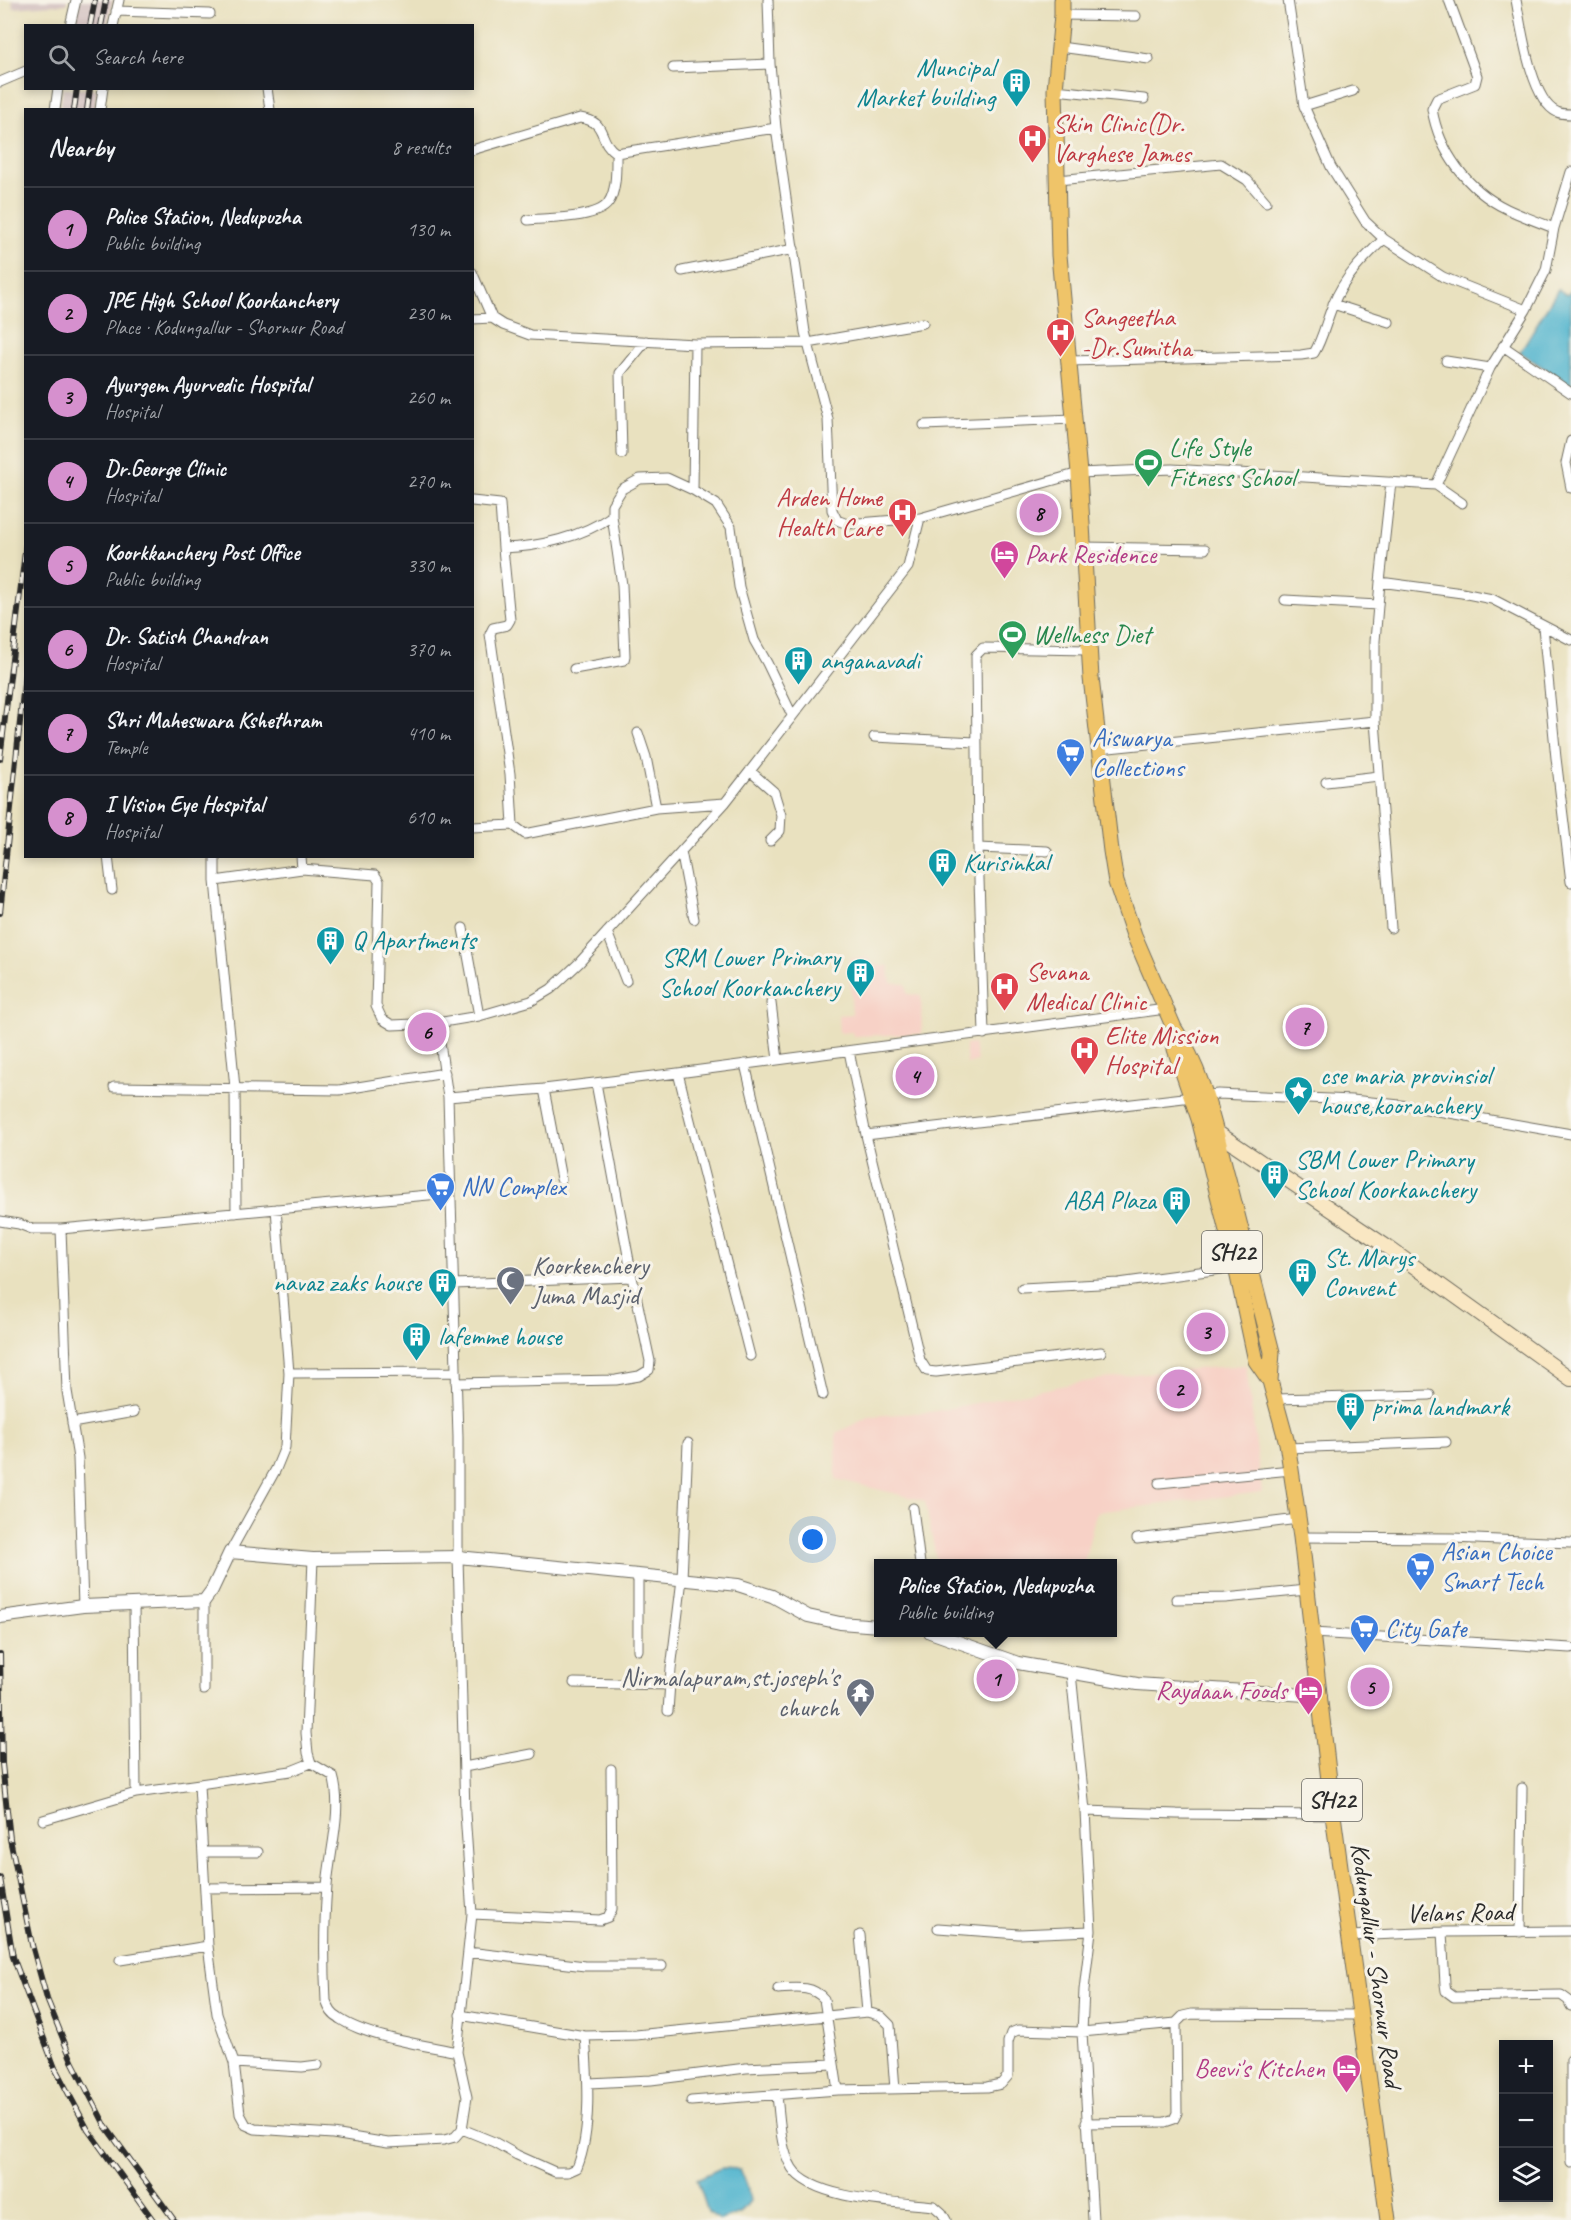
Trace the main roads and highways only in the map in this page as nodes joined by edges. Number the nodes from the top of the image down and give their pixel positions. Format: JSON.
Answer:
{"nodes":[{"id":1,"x":1062,"y":7,"type":"edge"},
{"id":2,"x":1205,"y":1095,"type":"junction"},
{"id":3,"x":1215,"y":1131,"type":"junction"},
{"id":4,"x":1571,"y":1379,"type":"edge"},
{"id":5,"x":1270,"y":1381,"type":"junction"},
{"id":6,"x":1388,"y":2220,"type":"edge"}],
"edges":[{"from":1,"to":2,"type":"main road"},
{"from":2,"to":3,"type":"main road"},
{"from":2,"to":5,"type":"main road","name":"Kodungallur - Shornur Road","number":"SH22"},
{"from":3,"to":4,"type":"main road"},
{"from":3,"to":5,"type":"main road"},
{"from":5,"to":6,"type":"main road","name":"Kodungallur - Shornur Road","number":"SH22"}]}
